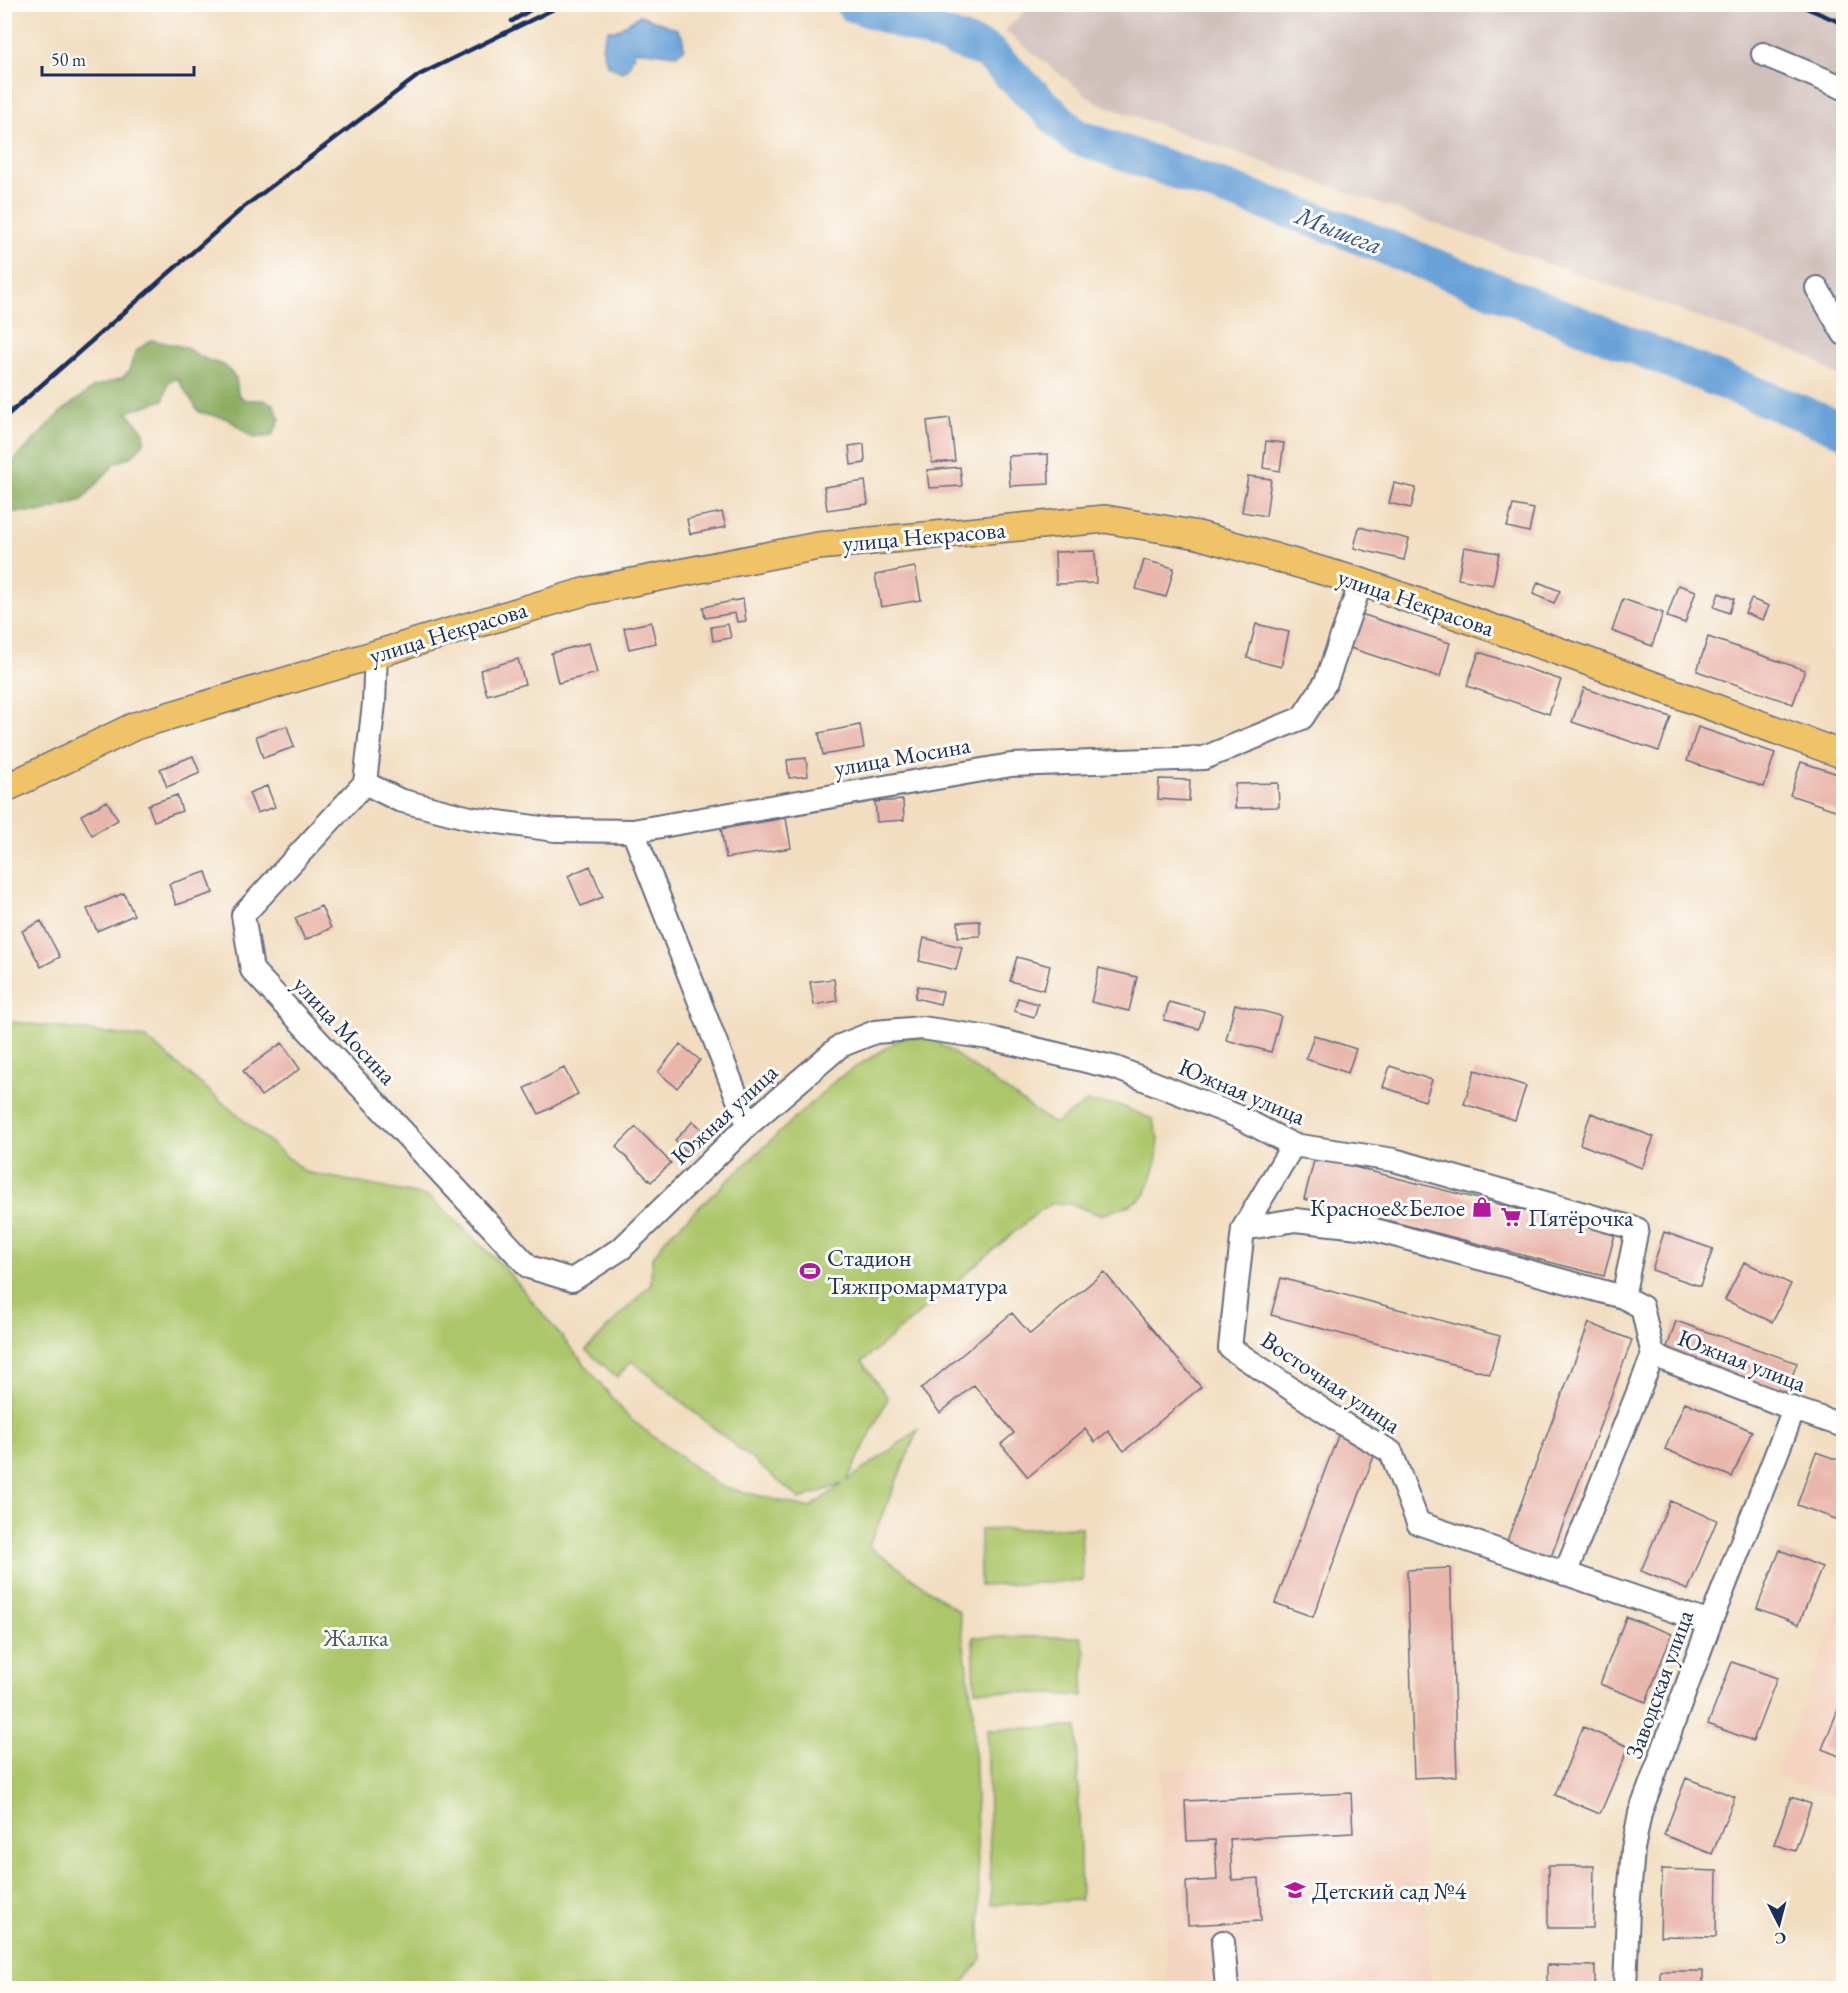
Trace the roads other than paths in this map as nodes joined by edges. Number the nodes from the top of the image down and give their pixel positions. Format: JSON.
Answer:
{"nodes":[{"id":1,"x":1763,"y":54,"type":"dead end"},
{"id":2,"x":1844,"y":88,"type":"edge"},
{"id":3,"x":1817,"y":288,"type":"dead end"},
{"id":4,"x":1844,"y":334,"type":"edge"},
{"id":5,"x":1361,"y":582,"type":"junction"},
{"id":6,"x":376,"y":653,"type":"junction"},
{"id":7,"x":1844,"y":755,"type":"edge"},
{"id":8,"x":365,"y":783,"type":"junction"},
{"id":9,"x":4,"y":789,"type":"edge"},
{"id":10,"x":633,"y":831,"type":"junction"},
{"id":11,"x":748,"y":1125,"type":"junction"},
{"id":12,"x":1293,"y":1145,"type":"junction"},
{"id":13,"x":1244,"y":1229,"type":"junction"},
{"id":14,"x":572,"y":1280,"type":"joint"},
{"id":15,"x":1623,"y":1297,"type":"junction"},
{"id":16,"x":1653,"y":1355,"type":"junction"},
{"id":17,"x":1794,"y":1409,"type":"junction"},
{"id":18,"x":1844,"y":1426,"type":"edge"},
{"id":19,"x":1565,"y":1574,"type":"junction"},
{"id":20,"x":1710,"y":1623,"type":"junction"},
{"id":21,"x":1222,"y":1942,"type":"dead end"},
{"id":22,"x":1227,"y":1989,"type":"edge"},
{"id":23,"x":1625,"y":1989,"type":"edge"}],
"edges":[{"from":1,"to":2,"type":"street"},
{"from":3,"to":4,"type":"street"},
{"from":5,"to":6,"type":"main road","name":"улица Некрасова"},
{"from":5,"to":7,"type":"main road","name":"улица Некрасова"},
{"from":5,"to":10,"type":"street","name":"улица Мосина"},
{"from":6,"to":8,"type":"street"},
{"from":6,"to":9,"type":"main road","name":"улица Некрасова"},
{"from":8,"to":10,"type":"street","name":"улица Мосина"},
{"from":8,"to":14,"type":"street","name":"улица Мосина"},
{"from":10,"to":11,"type":"street"},
{"from":11,"to":12,"type":"street","name":"Южная улица"},
{"from":11,"to":14,"type":"street","name":"Южная улица"},
{"from":12,"to":13,"type":"street","name":"Восточная улица"},
{"from":12,"to":15,"type":"street","name":"Южная улица"},
{"from":13,"to":15,"type":"street"},
{"from":13,"to":19,"type":"street","name":"Восточная улица"},
{"from":15,"to":16,"type":"street","name":"Южная улица"},
{"from":16,"to":17,"type":"street","name":"Южная улица"},
{"from":16,"to":19,"type":"street"},
{"from":17,"to":18,"type":"street","name":"Южная улица"},
{"from":17,"to":20,"type":"street","name":"Заводская улица"},
{"from":19,"to":20,"type":"street","name":"Восточная улица"},
{"from":20,"to":23,"type":"street","name":"Заводская улица"},
{"from":21,"to":22,"type":"street"}]}
